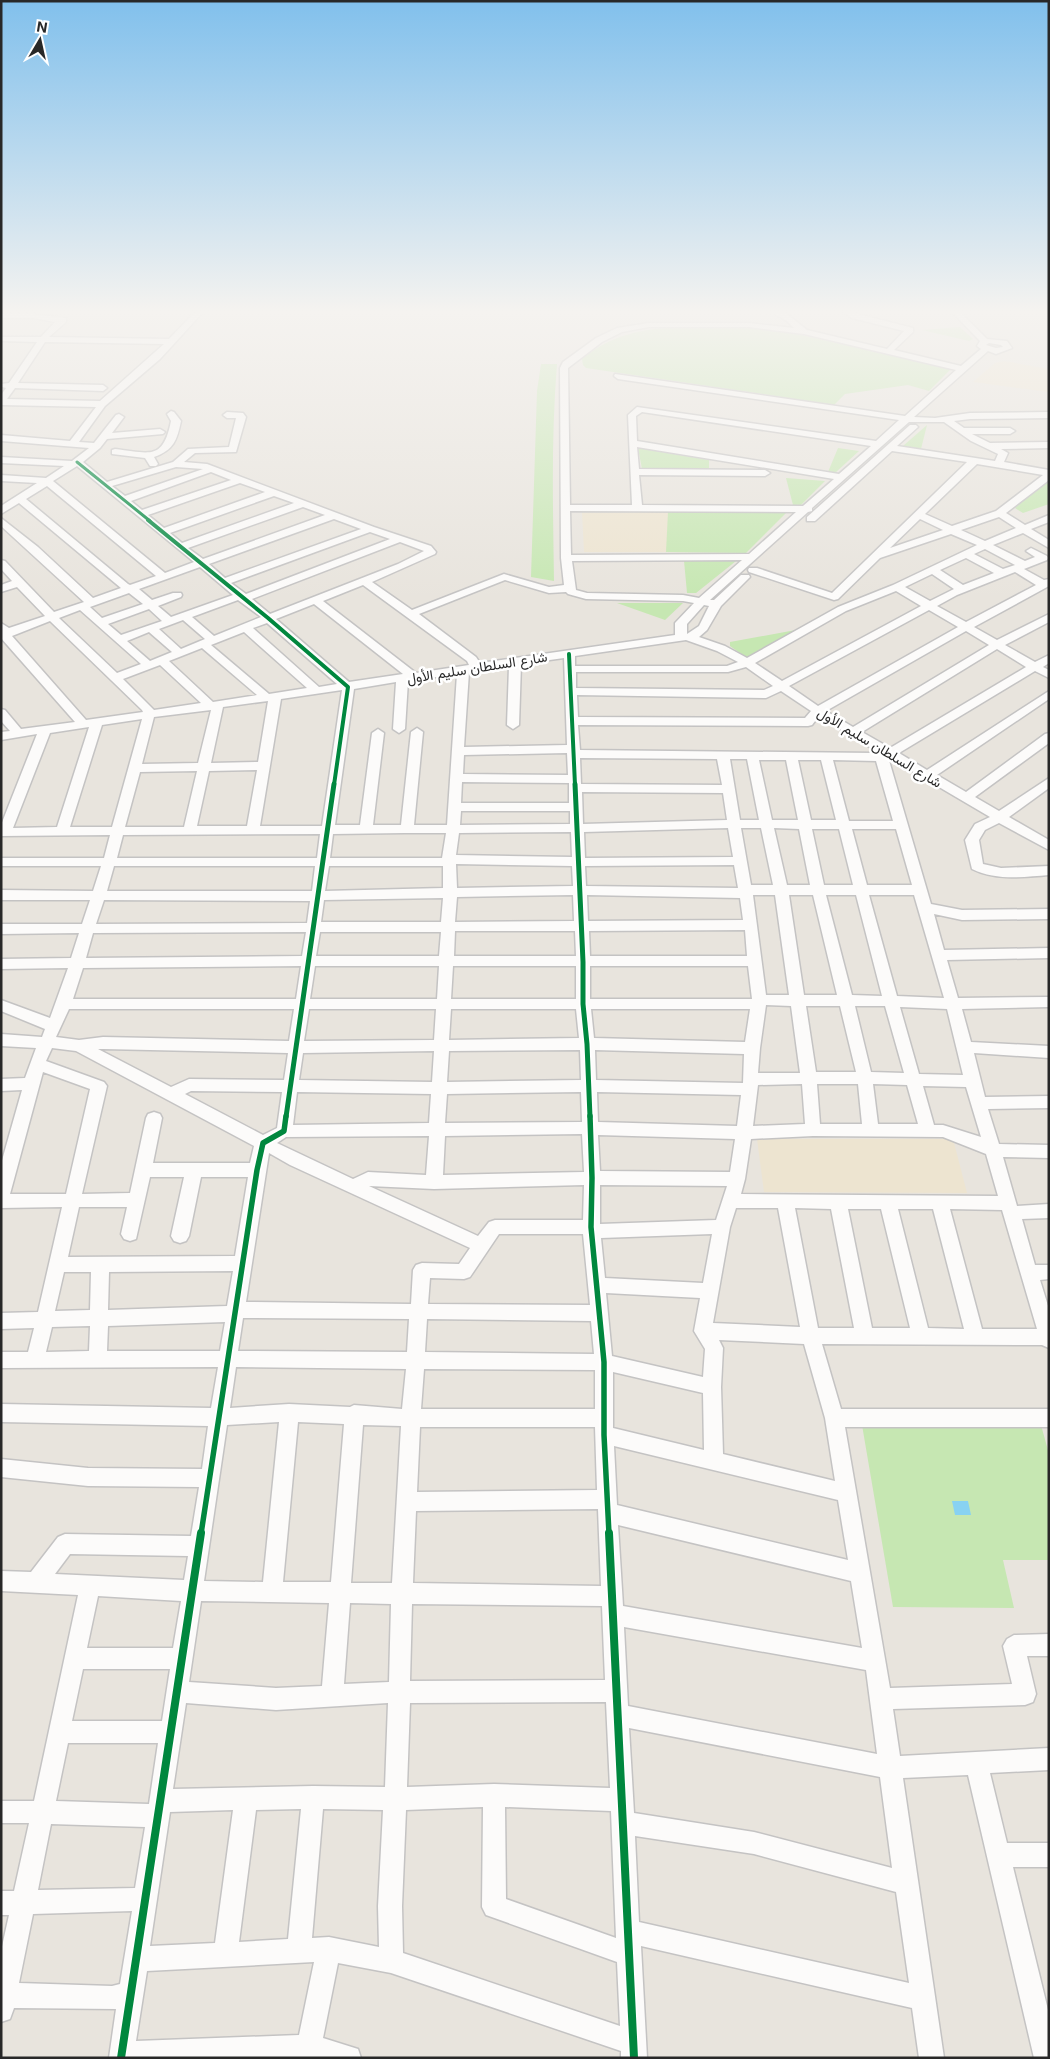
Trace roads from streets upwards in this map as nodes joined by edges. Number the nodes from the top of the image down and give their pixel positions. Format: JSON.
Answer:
{"nodes":[{"id":1,"x":100,"y":407,"type":"edge"},
{"id":2,"x":563,"y":407,"type":"edge"},
{"id":3,"x":828,"y":407,"type":"edge"},
{"id":4,"x":921,"y":407,"type":"edge"},
{"id":5,"x":933,"y":407,"type":"edge"},
{"id":6,"x":171,"y":414,"type":"dead end"},
{"id":7,"x":227,"y":415,"type":"dead end"},
{"id":8,"x":1049,"y":415,"type":"edge"},
{"id":9,"x":119,"y":417,"type":"dead end"},
{"id":10,"x":908,"y":419,"type":"junction"},
{"id":11,"x":920,"y":420,"type":"junction"},
{"id":12,"x":946,"y":420,"type":"junction"},
{"id":13,"x":961,"y":431,"type":"junction"},
{"id":14,"x":1010,"y":431,"type":"dead end"},
{"id":15,"x":160,"y":432,"type":"dead end"},
{"id":16,"x":105,"y":436,"type":"junction"},
{"id":17,"x":1,"y":438,"type":"edge"},
{"id":18,"x":74,"y":444,"type":"junction"},
{"id":19,"x":632,"y":444,"type":"junction"},
{"id":20,"x":1049,"y":445,"type":"edge"},
{"id":21,"x":97,"y":446,"type":"junction"},
{"id":22,"x":988,"y":446,"type":"junction"},
{"id":23,"x":890,"y":448,"type":"junction"},
{"id":24,"x":872,"y":449,"type":"junction"},
{"id":25,"x":115,"y":452,"type":"dead end"},
{"id":26,"x":150,"y":456,"type":"junction"},
{"id":27,"x":882,"y":456,"type":"junction"},
{"id":28,"x":715,"y":457,"type":"junction"},
{"id":29,"x":1,"y":460,"type":"edge"},
{"id":30,"x":973,"y":462,"type":"junction"},
{"id":31,"x":76,"y":463,"type":"junction"},
{"id":32,"x":176,"y":464,"type":"junction"},
{"id":33,"x":998,"y":464,"type":"junction"},
{"id":34,"x":211,"y":469,"type":"junction"},
{"id":35,"x":157,"y":470,"type":"junction"},
{"id":36,"x":634,"y":472,"type":"junction"},
{"id":37,"x":716,"y":473,"type":"junction"},
{"id":38,"x":813,"y":473,"type":"junction"},
{"id":39,"x":1049,"y":474,"type":"edge"},
{"id":40,"x":841,"y":477,"type":"junction"},
{"id":41,"x":1,"y":478,"type":"edge"},
{"id":42,"x":238,"y":480,"type":"junction"},
{"id":43,"x":47,"y":481,"type":"junction"},
{"id":44,"x":106,"y":486,"type":"junction"},
{"id":45,"x":275,"y":492,"type":"junction"},
{"id":46,"x":124,"y":500,"type":"junction"},
{"id":47,"x":17,"y":501,"type":"junction"},
{"id":48,"x":1,"y":502,"type":"edge"},
{"id":49,"x":304,"y":503,"type":"junction"},
{"id":50,"x":565,"y":508,"type":"junction"},
{"id":51,"x":637,"y":508,"type":"junction"},
{"id":52,"x":808,"y":509,"type":"junction"},
{"id":53,"x":1,"y":511,"type":"edge"},
{"id":54,"x":1000,"y":513,"type":"junction"},
{"id":55,"x":140,"y":514,"type":"junction"},
{"id":56,"x":336,"y":515,"type":"junction"},
{"id":57,"x":920,"y":515,"type":"junction"},
{"id":58,"x":1049,"y":518,"type":"edge"},
{"id":59,"x":1,"y":521,"type":"edge"},
{"id":60,"x":802,"y":526,"type":"dead end"},
{"id":61,"x":370,"y":528,"type":"junction"},
{"id":62,"x":1024,"y":528,"type":"junction"},
{"id":63,"x":952,"y":530,"type":"junction"},
{"id":64,"x":162,"y":532,"type":"junction"},
{"id":65,"x":790,"y":536,"type":"dead end"},
{"id":66,"x":400,"y":539,"type":"junction"},
{"id":67,"x":986,"y":545,"type":"junction"},
{"id":68,"x":1049,"y":545,"type":"edge"},
{"id":69,"x":180,"y":547,"type":"junction"},
{"id":70,"x":966,"y":554,"type":"junction"},
{"id":71,"x":753,"y":557,"type":"junction"},
{"id":72,"x":876,"y":557,"type":"junction"},
{"id":73,"x":566,"y":558,"type":"junction"},
{"id":74,"x":1,"y":563,"type":"edge"},
{"id":75,"x":201,"y":564,"type":"junction"},
{"id":76,"x":1019,"y":567,"type":"junction"},
{"id":77,"x":753,"y":570,"type":"junction"},
{"id":78,"x":932,"y":570,"type":"junction"},
{"id":79,"x":1002,"y":573,"type":"junction"},
{"id":80,"x":164,"y":577,"type":"junction"},
{"id":81,"x":364,"y":581,"type":"junction"},
{"id":82,"x":20,"y":582,"type":"junction"},
{"id":83,"x":223,"y":582,"type":"junction"},
{"id":84,"x":1047,"y":584,"type":"edge"},
{"id":85,"x":897,"y":587,"type":"junction"},
{"id":86,"x":570,"y":588,"type":"junction"},
{"id":87,"x":1,"y":589,"type":"edge"},
{"id":88,"x":130,"y":589,"type":"junction"},
{"id":89,"x":962,"y":589,"type":"junction"},
{"id":90,"x":177,"y":595,"type":"dead end"},
{"id":91,"x":241,"y":597,"type":"junction"},
{"id":92,"x":316,"y":600,"type":"junction"},
{"id":93,"x":703,"y":600,"type":"junction"},
{"id":94,"x":87,"y":604,"type":"junction"},
{"id":95,"x":150,"y":604,"type":"junction"},
{"id":96,"x":716,"y":604,"type":"junction"},
{"id":97,"x":928,"y":605,"type":"junction"},
{"id":98,"x":410,"y":614,"type":"junction"},
{"id":99,"x":184,"y":616,"type":"junction"},
{"id":100,"x":52,"y":617,"type":"junction"},
{"id":101,"x":1049,"y":617,"type":"edge"},
{"id":102,"x":268,"y":618,"type":"junction"},
{"id":103,"x":102,"y":622,"type":"junction"},
{"id":104,"x":170,"y":622,"type":"junction"},
{"id":105,"x":245,"y":627,"type":"junction"},
{"id":106,"x":964,"y":627,"type":"junction"},
{"id":107,"x":151,"y":628,"type":"junction"},
{"id":108,"x":3,"y":632,"type":"edge"},
{"id":109,"x":686,"y":637,"type":"junction"},
{"id":110,"x":121,"y":639,"type":"junction"},
{"id":111,"x":208,"y":642,"type":"junction"},
{"id":112,"x":996,"y":645,"type":"junction"},
{"id":113,"x":179,"y":653,"type":"junction"},
{"id":114,"x":1049,"y":658,"type":"edge"},
{"id":115,"x":161,"y":660,"type":"junction"},
{"id":116,"x":515,"y":661,"type":"junction"},
{"id":117,"x":570,"y":661,"type":"junction"},
{"id":118,"x":747,"y":663,"type":"junction"},
{"id":119,"x":148,"y":665,"type":"junction"},
{"id":120,"x":1034,"y":667,"type":"junction"},
{"id":121,"x":469,"y":668,"type":"junction"},
{"id":122,"x":1049,"y":675,"type":"edge"},
{"id":123,"x":116,"y":678,"type":"junction"},
{"id":124,"x":408,"y":678,"type":"junction"},
{"id":125,"x":348,"y":687,"type":"junction"},
{"id":126,"x":782,"y":687,"type":"junction"},
{"id":127,"x":317,"y":691,"type":"junction"},
{"id":128,"x":571,"y":692,"type":"junction"},
{"id":129,"x":1049,"y":694,"type":"edge"},
{"id":130,"x":271,"y":697,"type":"junction"},
{"id":131,"x":214,"y":705,"type":"junction"},
{"id":132,"x":817,"y":711,"type":"junction"},
{"id":133,"x":1,"y":713,"type":"edge"},
{"id":134,"x":149,"y":715,"type":"junction"},
{"id":135,"x":572,"y":721,"type":"junction"},
{"id":136,"x":97,"y":722,"type":"junction"},
{"id":137,"x":83,"y":724,"type":"junction"},
{"id":138,"x":513,"y":726,"type":"dead end"},
{"id":139,"x":45,"y":729,"type":"junction"},
{"id":140,"x":399,"y":729,"type":"dead end"},
{"id":141,"x":417,"y":732,"type":"dead end"},
{"id":142,"x":853,"y":732,"type":"junction"},
{"id":143,"x":18,"y":733,"type":"junction"},
{"id":144,"x":378,"y":733,"type":"dead end"},
{"id":145,"x":1,"y":736,"type":"edge"},
{"id":146,"x":1049,"y":737,"type":"edge"},
{"id":147,"x":458,"y":751,"type":"junction"},
{"id":148,"x":574,"y":751,"type":"junction"},
{"id":149,"x":884,"y":753,"type":"junction"},
{"id":150,"x":723,"y":756,"type":"junction"},
{"id":151,"x":752,"y":756,"type":"junction"},
{"id":152,"x":791,"y":756,"type":"junction"},
{"id":153,"x":826,"y":757,"type":"junction"},
{"id":154,"x":263,"y":766,"type":"junction"},
{"id":155,"x":204,"y":767,"type":"junction"},
{"id":156,"x":136,"y":768,"type":"junction"},
{"id":157,"x":927,"y":776,"type":"junction"},
{"id":158,"x":456,"y":778,"type":"junction"},
{"id":159,"x":1049,"y":782,"type":"edge"},
{"id":160,"x":575,"y":784,"type":"junction"},
{"id":161,"x":728,"y":789,"type":"junction"},
{"id":162,"x":966,"y":798,"type":"junction"},
{"id":163,"x":455,"y":807,"type":"junction"},
{"id":164,"x":576,"y":807,"type":"junction"},
{"id":165,"x":1000,"y":817,"type":"junction"},
{"id":166,"x":733,"y":824,"type":"junction"},
{"id":167,"x":767,"y":824,"type":"junction"},
{"id":168,"x":804,"y":824,"type":"junction"},
{"id":169,"x":846,"y":825,"type":"junction"},
{"id":170,"x":901,"y":825,"type":"junction"},
{"id":171,"x":577,"y":828,"type":"junction"},
{"id":172,"x":328,"y":830,"type":"junction"},
{"id":173,"x":366,"y":830,"type":"junction"},
{"id":174,"x":407,"y":830,"type":"junction"},
{"id":175,"x":453,"y":830,"type":"junction"},
{"id":176,"x":189,"y":831,"type":"junction"},
{"id":177,"x":253,"y":831,"type":"junction"},
{"id":178,"x":3,"y":832,"type":"edge"},
{"id":179,"x":62,"y":832,"type":"junction"},
{"id":180,"x":116,"y":832,"type":"junction"},
{"id":181,"x":1046,"y":841,"type":"edge"},
{"id":182,"x":321,"y":861,"type":"junction"},
{"id":183,"x":449,"y":861,"type":"junction"},
{"id":184,"x":740,"y":861,"type":"junction"},
{"id":185,"x":1,"y":862,"type":"edge"},
{"id":186,"x":109,"y":862,"type":"junction"},
{"id":187,"x":578,"y":862,"type":"junction"},
{"id":188,"x":1049,"y":870,"type":"edge"},
{"id":189,"x":781,"y":889,"type":"junction"},
{"id":190,"x":818,"y":889,"type":"junction"},
{"id":191,"x":580,"y":890,"type":"junction"},
{"id":192,"x":863,"y":890,"type":"junction"},
{"id":193,"x":920,"y":890,"type":"junction"},
{"id":194,"x":450,"y":892,"type":"junction"},
{"id":195,"x":746,"y":892,"type":"junction"},
{"id":196,"x":99,"y":894,"type":"junction"},
{"id":197,"x":1,"y":895,"type":"edge"},
{"id":198,"x":317,"y":896,"type":"junction"},
{"id":199,"x":925,"y":908,"type":"junction"},
{"id":200,"x":1049,"y":914,"type":"edge"},
{"id":201,"x":751,"y":925,"type":"junction"},
{"id":202,"x":314,"y":926,"type":"junction"},
{"id":203,"x":448,"y":926,"type":"junction"},
{"id":204,"x":582,"y":926,"type":"junction"},
{"id":205,"x":88,"y":928,"type":"junction"},
{"id":206,"x":1,"y":929,"type":"edge"},
{"id":207,"x":1049,"y":953,"type":"edge"},
{"id":208,"x":938,"y":954,"type":"junction"},
{"id":209,"x":309,"y":961,"type":"junction"},
{"id":210,"x":755,"y":961,"type":"junction"},
{"id":211,"x":446,"y":962,"type":"junction"},
{"id":212,"x":583,"y":962,"type":"junction"},
{"id":213,"x":1,"y":964,"type":"edge"},
{"id":214,"x":76,"y":964,"type":"junction"},
{"id":215,"x":798,"y":1001,"type":"junction"},
{"id":216,"x":845,"y":1001,"type":"junction"},
{"id":217,"x":891,"y":1001,"type":"junction"},
{"id":218,"x":758,"y":1002,"type":"junction"},
{"id":219,"x":1049,"y":1002,"type":"edge"},
{"id":220,"x":64,"y":1004,"type":"junction"},
{"id":221,"x":301,"y":1004,"type":"junction"},
{"id":222,"x":443,"y":1004,"type":"junction"},
{"id":223,"x":583,"y":1004,"type":"junction"},
{"id":224,"x":952,"y":1004,"type":"junction"},
{"id":225,"x":3,"y":1007,"type":"edge"},
{"id":226,"x":54,"y":1026,"type":"junction"},
{"id":227,"x":1,"y":1040,"type":"edge"},
{"id":228,"x":48,"y":1042,"type":"junction"},
{"id":229,"x":587,"y":1044,"type":"junction"},
{"id":230,"x":79,"y":1046,"type":"junction"},
{"id":231,"x":296,"y":1047,"type":"junction"},
{"id":232,"x":441,"y":1047,"type":"junction"},
{"id":233,"x":965,"y":1047,"type":"junction"},
{"id":234,"x":752,"y":1048,"type":"junction"},
{"id":235,"x":1049,"y":1052,"type":"edge"},
{"id":236,"x":37,"y":1064,"type":"junction"},
{"id":237,"x":864,"y":1078,"type":"junction"},
{"id":238,"x":810,"y":1079,"type":"junction"},
{"id":239,"x":913,"y":1080,"type":"junction"},
{"id":240,"x":972,"y":1081,"type":"junction"},
{"id":241,"x":32,"y":1084,"type":"junction"},
{"id":242,"x":750,"y":1084,"type":"junction"},
{"id":243,"x":1,"y":1085,"type":"edge"},
{"id":244,"x":589,"y":1086,"type":"junction"},
{"id":245,"x":292,"y":1087,"type":"junction"},
{"id":246,"x":438,"y":1088,"type":"junction"},
{"id":247,"x":171,"y":1094,"type":"junction"},
{"id":248,"x":1049,"y":1102,"type":"edge"},
{"id":249,"x":980,"y":1103,"type":"junction"},
{"id":250,"x":154,"y":1118,"type":"dead end"},
{"id":251,"x":590,"y":1128,"type":"junction"},
{"id":252,"x":437,"y":1130,"type":"junction"},
{"id":253,"x":813,"y":1130,"type":"junction"},
{"id":254,"x":870,"y":1130,"type":"junction"},
{"id":255,"x":284,"y":1131,"type":"junction"},
{"id":256,"x":928,"y":1131,"type":"junction"},
{"id":257,"x":745,"y":1133,"type":"junction"},
{"id":258,"x":263,"y":1144,"type":"junction"},
{"id":259,"x":993,"y":1150,"type":"junction"},
{"id":260,"x":1049,"y":1152,"type":"edge"},
{"id":261,"x":5,"y":1170,"type":"edge"},
{"id":262,"x":143,"y":1170,"type":"junction"},
{"id":263,"x":194,"y":1170,"type":"junction"},
{"id":264,"x":257,"y":1170,"type":"junction"},
{"id":265,"x":592,"y":1178,"type":"junction"},
{"id":266,"x":737,"y":1180,"type":"junction"},
{"id":267,"x":434,"y":1182,"type":"junction"},
{"id":268,"x":354,"y":1186,"type":"junction"},
{"id":269,"x":1,"y":1195,"type":"edge"},
{"id":270,"x":136,"y":1200,"type":"junction"},
{"id":271,"x":1,"y":1201,"type":"edge"},
{"id":272,"x":72,"y":1201,"type":"junction"},
{"id":273,"x":729,"y":1201,"type":"junction"},
{"id":274,"x":785,"y":1201,"type":"junction"},
{"id":275,"x":838,"y":1202,"type":"junction"},
{"id":276,"x":888,"y":1202,"type":"junction"},
{"id":277,"x":940,"y":1203,"type":"junction"},
{"id":278,"x":1011,"y":1208,"type":"junction"},
{"id":279,"x":1049,"y":1211,"type":"edge"},
{"id":280,"x":722,"y":1226,"type":"junction"},
{"id":281,"x":591,"y":1229,"type":"junction"},
{"id":282,"x":130,"y":1234,"type":"dead end"},
{"id":283,"x":180,"y":1236,"type":"dead end"},
{"id":284,"x":481,"y":1245,"type":"junction"},
{"id":285,"x":243,"y":1263,"type":"junction"},
{"id":286,"x":57,"y":1265,"type":"junction"},
{"id":287,"x":100,"y":1265,"type":"junction"},
{"id":288,"x":1049,"y":1272,"type":"edge"},
{"id":289,"x":1029,"y":1273,"type":"junction"},
{"id":290,"x":597,"y":1285,"type":"junction"},
{"id":291,"x":710,"y":1292,"type":"junction"},
{"id":292,"x":235,"y":1312,"type":"junction"},
{"id":293,"x":419,"y":1313,"type":"junction"},
{"id":294,"x":600,"y":1313,"type":"junction"},
{"id":295,"x":99,"y":1318,"type":"junction"},
{"id":296,"x":44,"y":1320,"type":"junction"},
{"id":297,"x":1,"y":1321,"type":"edge"},
{"id":298,"x":703,"y":1331,"type":"junction"},
{"id":299,"x":811,"y":1336,"type":"junction"},
{"id":300,"x":865,"y":1336,"type":"junction"},
{"id":301,"x":921,"y":1337,"type":"junction"},
{"id":302,"x":975,"y":1337,"type":"junction"},
{"id":303,"x":1048,"y":1338,"type":"edge"},
{"id":304,"x":98,"y":1359,"type":"junction"},
{"id":305,"x":229,"y":1359,"type":"junction"},
{"id":306,"x":1,"y":1360,"type":"edge"},
{"id":307,"x":35,"y":1361,"type":"junction"},
{"id":308,"x":415,"y":1362,"type":"junction"},
{"id":309,"x":604,"y":1362,"type":"junction"},
{"id":310,"x":712,"y":1387,"type":"junction"},
{"id":311,"x":1,"y":1412,"type":"edge"},
{"id":312,"x":289,"y":1413,"type":"junction"},
{"id":313,"x":354,"y":1414,"type":"junction"},
{"id":314,"x":218,"y":1417,"type":"junction"},
{"id":315,"x":411,"y":1418,"type":"junction"},
{"id":316,"x":834,"y":1418,"type":"junction"},
{"id":317,"x":1049,"y":1418,"type":"edge"},
{"id":318,"x":604,"y":1427,"type":"junction"},
{"id":319,"x":714,"y":1461,"type":"junction"},
{"id":320,"x":1,"y":1468,"type":"edge"},
{"id":321,"x":210,"y":1478,"type":"junction"},
{"id":322,"x":846,"y":1493,"type":"junction"},
{"id":323,"x":407,"y":1502,"type":"junction"},
{"id":324,"x":608,"y":1506,"type":"junction"},
{"id":325,"x":199,"y":1546,"type":"junction"},
{"id":326,"x":860,"y":1573,"type":"junction"},
{"id":327,"x":1,"y":1580,"type":"edge"},
{"id":328,"x":36,"y":1582,"type":"junction"},
{"id":329,"x":90,"y":1585,"type":"junction"},
{"id":330,"x":193,"y":1590,"type":"junction"},
{"id":331,"x":272,"y":1592,"type":"junction"},
{"id":332,"x":339,"y":1592,"type":"junction"},
{"id":333,"x":402,"y":1594,"type":"junction"},
{"id":334,"x":613,"y":1605,"type":"junction"},
{"id":335,"x":1049,"y":1645,"type":"edge"},
{"id":336,"x":74,"y":1658,"type":"junction"},
{"id":337,"x":182,"y":1658,"type":"junction"},
{"id":338,"x":875,"y":1661,"type":"junction"},
{"id":339,"x":177,"y":1692,"type":"junction"},
{"id":340,"x":400,"y":1692,"type":"junction"},
{"id":341,"x":617,"y":1692,"type":"junction"},
{"id":342,"x":332,"y":1697,"type":"junction"},
{"id":343,"x":881,"y":1699,"type":"junction"},
{"id":344,"x":618,"y":1716,"type":"junction"},
{"id":345,"x":59,"y":1732,"type":"junction"},
{"id":346,"x":171,"y":1732,"type":"junction"},
{"id":347,"x":1049,"y":1759,"type":"edge"},
{"id":348,"x":976,"y":1763,"type":"junction"},
{"id":349,"x":891,"y":1768,"type":"junction"},
{"id":350,"x":494,"y":1795,"type":"junction"},
{"id":351,"x":313,"y":1797,"type":"junction"},
{"id":352,"x":246,"y":1799,"type":"junction"},
{"id":353,"x":395,"y":1799,"type":"junction"},
{"id":354,"x":160,"y":1809,"type":"junction"},
{"id":355,"x":1,"y":1812,"type":"edge"},
{"id":356,"x":43,"y":1812,"type":"junction"},
{"id":357,"x":622,"y":1812,"type":"junction"},
{"id":358,"x":999,"y":1855,"type":"junction"},
{"id":359,"x":1049,"y":1855,"type":"edge"},
{"id":360,"x":906,"y":1883,"type":"junction"},
{"id":361,"x":146,"y":1899,"type":"junction"},
{"id":362,"x":12,"y":1902,"type":"edge"},
{"id":363,"x":628,"y":1942,"type":"junction"},
{"id":364,"x":329,"y":1949,"type":"junction"},
{"id":365,"x":299,"y":1951,"type":"junction"},
{"id":366,"x":225,"y":1955,"type":"junction"},
{"id":367,"x":137,"y":1959,"type":"junction"},
{"id":368,"x":391,"y":1961,"type":"junction"},
{"id":369,"x":131,"y":1994,"type":"junction"},
{"id":370,"x":923,"y":1998,"type":"junction"},
{"id":371,"x":2,"y":2001,"type":"edge"},
{"id":372,"x":1044,"y":2024,"type":"edge"},
{"id":373,"x":633,"y":2050,"type":"edge"},
{"id":374,"x":308,"y":2052,"type":"edge"},
{"id":375,"x":121,"y":2056,"type":"edge"},
{"id":376,"x":349,"y":2058,"type":"edge"},
{"id":377,"x":932,"y":2058,"type":"edge"},
{"id":378,"x":1047,"y":2058,"type":"edge"}],
"edges":[{"from":1,"to":18,"type":"street"},
{"from":2,"to":50,"type":"street"},
{"from":3,"to":10,"type":"street"},
{"from":4,"to":10,"type":"street"},
{"from":5,"to":11,"type":"street"},
{"from":6,"to":26,"type":"street"},
{"from":7,"to":32,"type":"street"},
{"from":8,"to":12,"type":"street"},
{"from":9,"to":16,"type":"street"},
{"from":10,"to":11,"type":"street"},
{"from":10,"to":24,"type":"street"},
{"from":11,"to":12,"type":"street"},
{"from":11,"to":23,"type":"street"},
{"from":12,"to":13,"type":"street"},
{"from":13,"to":14,"type":"street"},
{"from":13,"to":22,"type":"street"},
{"from":15,"to":16,"type":"street"},
{"from":16,"to":21,"type":"street"},
{"from":17,"to":18,"type":"street"},
{"from":18,"to":21,"type":"street"},
{"from":19,"to":24,"type":"street"},
{"from":19,"to":28,"type":"street"},
{"from":19,"to":36,"type":"street"},
{"from":20,"to":22,"type":"street"},
{"from":21,"to":31,"type":"street"},
{"from":22,"to":33,"type":"street"},
{"from":23,"to":27,"type":"street"},
{"from":23,"to":30,"type":"street"},
{"from":24,"to":27,"type":"street"},
{"from":24,"to":40,"type":"street"},
{"from":25,"to":26,"type":"street"},
{"from":26,"to":35,"type":"street"},
{"from":27,"to":60,"type":"street"},
{"from":28,"to":37,"type":"street"},
{"from":28,"to":38,"type":"street"},
{"from":29,"to":31,"type":"street"},
{"from":30,"to":33,"type":"street"},
{"from":30,"to":57,"type":"street"},
{"from":31,"to":43,"type":"street"},
{"from":31,"to":44,"type":"street"},
{"from":32,"to":34,"type":"street"},
{"from":32,"to":35,"type":"street"},
{"from":33,"to":39,"type":"street"},
{"from":34,"to":42,"type":"street"},
{"from":34,"to":46,"type":"street"},
{"from":35,"to":44,"type":"street"},
{"from":36,"to":37,"type":"street"},
{"from":36,"to":51,"type":"street"},
{"from":37,"to":38,"type":"street"},
{"from":38,"to":40,"type":"street"},
{"from":39,"to":54,"type":"street"},
{"from":40,"to":52,"type":"street"},
{"from":41,"to":43,"type":"street"},
{"from":42,"to":45,"type":"street"},
{"from":42,"to":55,"type":"street"},
{"from":43,"to":47,"type":"street"},
{"from":43,"to":80,"type":"street"},
{"from":44,"to":46,"type":"street"},
{"from":45,"to":49,"type":"street"},
{"from":45,"to":64,"type":"street"},
{"from":46,"to":55,"type":"street"},
{"from":47,"to":48,"type":"street"},
{"from":47,"to":53,"type":"street"},
{"from":47,"to":88,"type":"street"},
{"from":49,"to":56,"type":"street"},
{"from":49,"to":69,"type":"street"},
{"from":50,"to":51,"type":"street"},
{"from":50,"to":73,"type":"street"},
{"from":51,"to":52,"type":"street"},
{"from":52,"to":71,"type":"street"},
{"from":54,"to":62,"type":"street"},
{"from":54,"to":63,"type":"street"},
{"from":55,"to":64,"type":"street"},
{"from":56,"to":61,"type":"street"},
{"from":56,"to":75,"type":"street"},
{"from":57,"to":63,"type":"street"},
{"from":57,"to":72,"type":"street"},
{"from":58,"to":62,"type":"street"},
{"from":59,"to":94,"type":"street"},
{"from":61,"to":66,"type":"street"},
{"from":61,"to":83,"type":"street"},
{"from":62,"to":67,"type":"street"},
{"from":62,"to":68,"type":"street"},
{"from":63,"to":67,"type":"street"},
{"from":63,"to":72,"type":"street"},
{"from":64,"to":69,"type":"street"},
{"from":65,"to":77,"type":"street"},
{"from":66,"to":81,"type":"street"},
{"from":66,"to":91,"type":"street"},
{"from":67,"to":70,"type":"street"},
{"from":67,"to":76,"type":"street"},
{"from":68,"to":76,"type":"street"},
{"from":69,"to":75,"type":"street"},
{"from":70,"to":78,"type":"street"},
{"from":70,"to":79,"type":"street"},
{"from":71,"to":73,"type":"street"},
{"from":71,"to":93,"type":"street"},
{"from":72,"to":77,"type":"street"},
{"from":73,"to":86,"type":"street"},
{"from":74,"to":82,"type":"street"},
{"from":75,"to":80,"type":"street"},
{"from":75,"to":83,"type":"street"},
{"from":76,"to":79,"type":"street"},
{"from":76,"to":84,"type":"street"},
{"from":77,"to":96,"type":"street"},
{"from":78,"to":85,"type":"street"},
{"from":78,"to":89,"type":"street"},
{"from":79,"to":89,"type":"street"},
{"from":80,"to":88,"type":"street"},
{"from":81,"to":92,"type":"street"},
{"from":81,"to":98,"type":"street"},
{"from":82,"to":87,"type":"street"},
{"from":82,"to":100,"type":"street"},
{"from":83,"to":91,"type":"street"},
{"from":84,"to":106,"type":"street"},
{"from":85,"to":97,"type":"street"},
{"from":85,"to":118,"type":"street"},
{"from":86,"to":93,"type":"street"},
{"from":86,"to":98,"type":"street"},
{"from":88,"to":94,"type":"street"},
{"from":88,"to":95,"type":"street"},
{"from":89,"to":97,"type":"street"},
{"from":90,"to":95,"type":"street"},
{"from":91,"to":99,"type":"street"},
{"from":91,"to":102,"type":"street"},
{"from":92,"to":102,"type":"street"},
{"from":92,"to":124,"type":"street"},
{"from":93,"to":96,"type":"street"},
{"from":93,"to":109,"type":"street"},
{"from":94,"to":100,"type":"street"},
{"from":94,"to":103,"type":"street"},
{"from":95,"to":103,"type":"street"},
{"from":95,"to":104,"type":"street"},
{"from":96,"to":109,"type":"street"},
{"from":97,"to":106,"type":"street"},
{"from":97,"to":126,"type":"street"},
{"from":98,"to":121,"type":"street"},
{"from":99,"to":104,"type":"street"},
{"from":99,"to":111,"type":"street"},
{"from":100,"to":108,"type":"street"},
{"from":100,"to":123,"type":"street"},
{"from":101,"to":112,"type":"street"},
{"from":102,"to":105,"type":"street"},
{"from":102,"to":125,"type":"street"},
{"from":103,"to":110,"type":"street"},
{"from":104,"to":107,"type":"street"},
{"from":105,"to":111,"type":"street"},
{"from":105,"to":127,"type":"street"},
{"from":106,"to":112,"type":"street"},
{"from":106,"to":132,"type":"street"},
{"from":107,"to":110,"type":"street"},
{"from":107,"to":113,"type":"street"},
{"from":108,"to":137,"type":"street"},
{"from":109,"to":117,"type":"street","name":"شارع السلطان سليم الأول"},
{"from":109,"to":118,"type":"street","name":"شارع السلطان سليم الأول"},
{"from":110,"to":119,"type":"street"},
{"from":111,"to":113,"type":"street"},
{"from":111,"to":130,"type":"street"},
{"from":112,"to":120,"type":"street"},
{"from":112,"to":142,"type":"street"},
{"from":113,"to":115,"type":"street"},
{"from":114,"to":120,"type":"street"},
{"from":115,"to":119,"type":"street"},
{"from":115,"to":131,"type":"street"},
{"from":116,"to":117,"type":"street","name":"شارع السلطان سليم الأول"},
{"from":116,"to":121,"type":"street","name":"شارع السلطان سليم الأول"},
{"from":116,"to":138,"type":"street"},
{"from":117,"to":118,"type":"street"},
{"from":117,"to":128,"type":"street"},
{"from":118,"to":126,"type":"street","name":"شارع السلطان سليم الأول"},
{"from":119,"to":123,"type":"street"},
{"from":120,"to":122,"type":"street"},
{"from":120,"to":149,"type":"street"},
{"from":121,"to":124,"type":"street","name":"شارع السلطان سليم الأول"},
{"from":121,"to":147,"type":"street"},
{"from":123,"to":134,"type":"street"},
{"from":124,"to":125,"type":"street","name":"شارع السلطان سليم الأول"},
{"from":124,"to":140,"type":"street"},
{"from":125,"to":127,"type":"street","name":"شارع السلطان سليم الأول"},
{"from":125,"to":172,"type":"street"},
{"from":126,"to":128,"type":"street"},
{"from":126,"to":132,"type":"street","name":"شارع السلطان سليم الأول"},
{"from":127,"to":130,"type":"street","name":"شارع السلطان سليم الأول"},
{"from":128,"to":135,"type":"street"},
{"from":129,"to":157,"type":"street"},
{"from":130,"to":131,"type":"street","name":"شارع السلطان سليم الأول"},
{"from":130,"to":154,"type":"street"},
{"from":131,"to":134,"type":"street","name":"شارع السلطان سليم الأول"},
{"from":131,"to":155,"type":"street"},
{"from":132,"to":135,"type":"street"},
{"from":132,"to":142,"type":"street","name":"شارع السلطان سليم الأول"},
{"from":133,"to":143,"type":"street"},
{"from":134,"to":136,"type":"street","name":"شارع السلطان سليم الأول"},
{"from":134,"to":156,"type":"street"},
{"from":135,"to":148,"type":"street"},
{"from":136,"to":137,"type":"street","name":"شارع السلطان سليم الأول"},
{"from":136,"to":179,"type":"street"},
{"from":137,"to":139,"type":"street","name":"شارع السلطان سليم الأول"},
{"from":139,"to":143,"type":"street","name":"شارع السلطان سليم الأول"},
{"from":139,"to":178,"type":"street"},
{"from":141,"to":174,"type":"street"},
{"from":142,"to":149,"type":"street","name":"شارع السلطان سليم الأول"},
{"from":143,"to":145,"type":"street","name":"شارع السلطان سليم الأول"},
{"from":144,"to":173,"type":"street"},
{"from":146,"to":162,"type":"street"},
{"from":147,"to":148,"type":"street"},
{"from":147,"to":158,"type":"street"},
{"from":148,"to":150,"type":"street"},
{"from":148,"to":160,"type":"street"},
{"from":149,"to":153,"type":"street"},
{"from":149,"to":157,"type":"street","name":"شارع السلطان سليم الأول"},
{"from":149,"to":170,"type":"street"},
{"from":150,"to":151,"type":"street"},
{"from":150,"to":161,"type":"street"},
{"from":151,"to":152,"type":"street"},
{"from":151,"to":167,"type":"street"},
{"from":152,"to":153,"type":"street"},
{"from":152,"to":168,"type":"street"},
{"from":153,"to":169,"type":"street"},
{"from":154,"to":155,"type":"street"},
{"from":154,"to":177,"type":"street"},
{"from":155,"to":156,"type":"street"},
{"from":155,"to":176,"type":"street"},
{"from":156,"to":180,"type":"street"},
{"from":157,"to":162,"type":"street","name":"شارع السلطان سليم الأول"},
{"from":158,"to":160,"type":"street"},
{"from":158,"to":163,"type":"street"},
{"from":159,"to":165,"type":"street"},
{"from":160,"to":161,"type":"street"},
{"from":160,"to":164,"type":"street"},
{"from":161,"to":166,"type":"street"},
{"from":162,"to":165,"type":"street","name":"شارع السلطان سليم الأول"},
{"from":163,"to":164,"type":"street"},
{"from":163,"to":175,"type":"street"},
{"from":164,"to":171,"type":"street"},
{"from":165,"to":181,"type":"street","name":"شارع السلطان سليم الأول"},
{"from":165,"to":188,"type":"street"},
{"from":166,"to":167,"type":"street"},
{"from":166,"to":171,"type":"street"},
{"from":166,"to":184,"type":"street"},
{"from":167,"to":168,"type":"street"},
{"from":167,"to":189,"type":"street"},
{"from":168,"to":169,"type":"street"},
{"from":168,"to":190,"type":"street"},
{"from":169,"to":170,"type":"street"},
{"from":169,"to":192,"type":"street"},
{"from":170,"to":193,"type":"street"},
{"from":171,"to":175,"type":"street"},
{"from":171,"to":187,"type":"street"},
{"from":172,"to":173,"type":"street"},
{"from":172,"to":177,"type":"street"},
{"from":172,"to":182,"type":"street"},
{"from":173,"to":174,"type":"street"},
{"from":174,"to":175,"type":"street"},
{"from":175,"to":183,"type":"street"},
{"from":176,"to":177,"type":"street"},
{"from":176,"to":180,"type":"street"},
{"from":178,"to":179,"type":"street"},
{"from":179,"to":180,"type":"street"},
{"from":180,"to":186,"type":"street"},
{"from":182,"to":183,"type":"street"},
{"from":182,"to":186,"type":"street"},
{"from":182,"to":198,"type":"street"},
{"from":183,"to":187,"type":"street"},
{"from":183,"to":194,"type":"street"},
{"from":184,"to":187,"type":"street"},
{"from":184,"to":195,"type":"street"},
{"from":185,"to":186,"type":"street"},
{"from":186,"to":196,"type":"street"},
{"from":187,"to":191,"type":"street"},
{"from":189,"to":190,"type":"street"},
{"from":189,"to":195,"type":"street"},
{"from":189,"to":215,"type":"street"},
{"from":190,"to":192,"type":"street"},
{"from":190,"to":216,"type":"street"},
{"from":191,"to":194,"type":"street"},
{"from":191,"to":195,"type":"street"},
{"from":191,"to":204,"type":"street"},
{"from":192,"to":193,"type":"street"},
{"from":192,"to":217,"type":"street"},
{"from":193,"to":199,"type":"street"},
{"from":194,"to":198,"type":"street"},
{"from":194,"to":203,"type":"street"},
{"from":195,"to":201,"type":"street"},
{"from":196,"to":197,"type":"street"},
{"from":196,"to":198,"type":"street"},
{"from":196,"to":205,"type":"street"},
{"from":198,"to":202,"type":"street"},
{"from":199,"to":200,"type":"street"},
{"from":199,"to":208,"type":"street"},
{"from":201,"to":204,"type":"street"},
{"from":201,"to":210,"type":"street"},
{"from":202,"to":203,"type":"street"},
{"from":202,"to":205,"type":"street"},
{"from":202,"to":209,"type":"street"},
{"from":203,"to":204,"type":"street"},
{"from":203,"to":211,"type":"street"},
{"from":204,"to":212,"type":"street"},
{"from":205,"to":206,"type":"street"},
{"from":205,"to":214,"type":"street"},
{"from":207,"to":208,"type":"street"},
{"from":208,"to":224,"type":"street"},
{"from":209,"to":211,"type":"street"},
{"from":209,"to":214,"type":"street"},
{"from":209,"to":221,"type":"street"},
{"from":210,"to":212,"type":"street"},
{"from":210,"to":218,"type":"street"},
{"from":211,"to":212,"type":"street"},
{"from":211,"to":222,"type":"street"},
{"from":212,"to":223,"type":"street"},
{"from":213,"to":214,"type":"street"},
{"from":214,"to":220,"type":"street"},
{"from":215,"to":216,"type":"street"},
{"from":215,"to":218,"type":"street"},
{"from":215,"to":238,"type":"street"},
{"from":216,"to":217,"type":"street"},
{"from":216,"to":237,"type":"street"},
{"from":217,"to":224,"type":"street"},
{"from":217,"to":239,"type":"street"},
{"from":218,"to":223,"type":"street"},
{"from":218,"to":234,"type":"street"},
{"from":219,"to":224,"type":"street"},
{"from":220,"to":221,"type":"street"},
{"from":220,"to":226,"type":"street"},
{"from":221,"to":222,"type":"street"},
{"from":221,"to":231,"type":"street"},
{"from":222,"to":223,"type":"street"},
{"from":222,"to":232,"type":"street"},
{"from":223,"to":229,"type":"street"},
{"from":224,"to":233,"type":"street"},
{"from":225,"to":226,"type":"street"},
{"from":226,"to":228,"type":"street"},
{"from":227,"to":228,"type":"street"},
{"from":228,"to":230,"type":"street"},
{"from":228,"to":236,"type":"street"},
{"from":229,"to":232,"type":"street"},
{"from":229,"to":234,"type":"street"},
{"from":229,"to":244,"type":"street"},
{"from":230,"to":231,"type":"street"},
{"from":230,"to":247,"type":"street"},
{"from":231,"to":232,"type":"street"},
{"from":231,"to":245,"type":"street"},
{"from":232,"to":246,"type":"street"},
{"from":233,"to":235,"type":"street"},
{"from":233,"to":240,"type":"street"},
{"from":234,"to":242,"type":"street"},
{"from":236,"to":241,"type":"street"},
{"from":236,"to":272,"type":"street"},
{"from":237,"to":238,"type":"street"},
{"from":237,"to":239,"type":"street"},
{"from":237,"to":254,"type":"street"},
{"from":238,"to":242,"type":"street"},
{"from":238,"to":253,"type":"street"},
{"from":239,"to":240,"type":"street"},
{"from":239,"to":256,"type":"street"},
{"from":240,"to":249,"type":"street"},
{"from":241,"to":243,"type":"street"},
{"from":241,"to":261,"type":"street"},
{"from":242,"to":244,"type":"street"},
{"from":242,"to":257,"type":"street"},
{"from":244,"to":246,"type":"street"},
{"from":244,"to":251,"type":"street"},
{"from":245,"to":246,"type":"street"},
{"from":245,"to":247,"type":"street"},
{"from":245,"to":255,"type":"street"},
{"from":246,"to":252,"type":"street"},
{"from":247,"to":258,"type":"street"},
{"from":248,"to":249,"type":"street"},
{"from":249,"to":259,"type":"street"},
{"from":250,"to":262,"type":"street"},
{"from":251,"to":252,"type":"street"},
{"from":251,"to":257,"type":"street"},
{"from":251,"to":265,"type":"street"},
{"from":252,"to":255,"type":"street"},
{"from":252,"to":267,"type":"street"},
{"from":253,"to":254,"type":"street"},
{"from":253,"to":257,"type":"street"},
{"from":254,"to":256,"type":"street"},
{"from":255,"to":258,"type":"street"},
{"from":256,"to":259,"type":"street"},
{"from":257,"to":266,"type":"street"},
{"from":258,"to":264,"type":"street"},
{"from":258,"to":268,"type":"street"},
{"from":259,"to":260,"type":"street"},
{"from":259,"to":278,"type":"street"},
{"from":261,"to":269,"type":"street"},
{"from":262,"to":263,"type":"street"},
{"from":262,"to":270,"type":"street"},
{"from":263,"to":264,"type":"street"},
{"from":263,"to":283,"type":"street"},
{"from":264,"to":285,"type":"street"},
{"from":265,"to":266,"type":"street"},
{"from":265,"to":267,"type":"street"},
{"from":265,"to":281,"type":"street"},
{"from":266,"to":273,"type":"street"},
{"from":267,"to":268,"type":"street"},
{"from":268,"to":284,"type":"street"},
{"from":270,"to":272,"type":"street"},
{"from":270,"to":282,"type":"street"},
{"from":271,"to":272,"type":"street"},
{"from":272,"to":286,"type":"street"},
{"from":273,"to":274,"type":"street"},
{"from":273,"to":280,"type":"street"},
{"from":274,"to":275,"type":"street"},
{"from":274,"to":299,"type":"street"},
{"from":275,"to":276,"type":"street"},
{"from":275,"to":300,"type":"street"},
{"from":276,"to":277,"type":"street"},
{"from":276,"to":301,"type":"street"},
{"from":277,"to":278,"type":"street"},
{"from":277,"to":302,"type":"street"},
{"from":278,"to":279,"type":"street"},
{"from":278,"to":289,"type":"street"},
{"from":280,"to":281,"type":"street"},
{"from":280,"to":291,"type":"street"},
{"from":281,"to":284,"type":"street"},
{"from":281,"to":290,"type":"street"},
{"from":284,"to":293,"type":"street"},
{"from":285,"to":287,"type":"street"},
{"from":285,"to":292,"type":"street"},
{"from":286,"to":287,"type":"street"},
{"from":286,"to":296,"type":"street"},
{"from":287,"to":295,"type":"street"},
{"from":288,"to":289,"type":"street"},
{"from":289,"to":303,"type":"street"},
{"from":290,"to":291,"type":"street"},
{"from":290,"to":294,"type":"street"},
{"from":291,"to":298,"type":"street"},
{"from":292,"to":293,"type":"street"},
{"from":292,"to":295,"type":"street"},
{"from":292,"to":305,"type":"street"},
{"from":293,"to":294,"type":"street"},
{"from":293,"to":308,"type":"street"},
{"from":294,"to":309,"type":"street"},
{"from":295,"to":296,"type":"street"},
{"from":295,"to":304,"type":"street"},
{"from":296,"to":297,"type":"street"},
{"from":296,"to":307,"type":"street"},
{"from":298,"to":299,"type":"street"},
{"from":298,"to":310,"type":"street"},
{"from":299,"to":300,"type":"street"},
{"from":299,"to":316,"type":"street"},
{"from":300,"to":301,"type":"street"},
{"from":301,"to":302,"type":"street"},
{"from":302,"to":303,"type":"street"},
{"from":304,"to":305,"type":"street"},
{"from":304,"to":307,"type":"street"},
{"from":305,"to":308,"type":"street"},
{"from":305,"to":314,"type":"street"},
{"from":306,"to":307,"type":"street"},
{"from":308,"to":309,"type":"street"},
{"from":308,"to":315,"type":"street"},
{"from":309,"to":310,"type":"street"},
{"from":309,"to":318,"type":"street"},
{"from":310,"to":319,"type":"street"},
{"from":311,"to":314,"type":"street"},
{"from":312,"to":313,"type":"street"},
{"from":312,"to":314,"type":"street"},
{"from":312,"to":331,"type":"street"},
{"from":313,"to":315,"type":"street"},
{"from":313,"to":332,"type":"street"},
{"from":314,"to":321,"type":"street"},
{"from":315,"to":318,"type":"street"},
{"from":315,"to":323,"type":"street"},
{"from":316,"to":317,"type":"street"},
{"from":316,"to":322,"type":"street"},
{"from":318,"to":319,"type":"street"},
{"from":318,"to":324,"type":"street"},
{"from":319,"to":322,"type":"street"},
{"from":320,"to":321,"type":"street"},
{"from":321,"to":325,"type":"street"},
{"from":322,"to":326,"type":"street"},
{"from":323,"to":324,"type":"street"},
{"from":323,"to":333,"type":"street"},
{"from":324,"to":326,"type":"street"},
{"from":324,"to":334,"type":"street"},
{"from":325,"to":328,"type":"street"},
{"from":325,"to":330,"type":"street"},
{"from":326,"to":338,"type":"street"},
{"from":327,"to":328,"type":"street"},
{"from":328,"to":329,"type":"street"},
{"from":329,"to":330,"type":"street"},
{"from":329,"to":336,"type":"street"},
{"from":330,"to":331,"type":"street"},
{"from":330,"to":337,"type":"street"},
{"from":331,"to":332,"type":"street"},
{"from":332,"to":333,"type":"street"},
{"from":332,"to":342,"type":"street"},
{"from":333,"to":334,"type":"street"},
{"from":333,"to":340,"type":"street"},
{"from":334,"to":338,"type":"street"},
{"from":334,"to":341,"type":"street"},
{"from":335,"to":343,"type":"street"},
{"from":336,"to":337,"type":"street"},
{"from":336,"to":345,"type":"street"},
{"from":337,"to":339,"type":"street"},
{"from":338,"to":343,"type":"street"},
{"from":339,"to":342,"type":"street"},
{"from":339,"to":346,"type":"street"},
{"from":340,"to":341,"type":"street"},
{"from":340,"to":342,"type":"street"},
{"from":340,"to":353,"type":"street"},
{"from":341,"to":344,"type":"street"},
{"from":343,"to":349,"type":"street"},
{"from":344,"to":349,"type":"street"},
{"from":344,"to":357,"type":"street"},
{"from":345,"to":346,"type":"street"},
{"from":345,"to":356,"type":"street"},
{"from":346,"to":354,"type":"street"},
{"from":347,"to":348,"type":"street"},
{"from":348,"to":349,"type":"street"},
{"from":348,"to":358,"type":"street"},
{"from":349,"to":360,"type":"street"},
{"from":350,"to":353,"type":"street"},
{"from":350,"to":357,"type":"street"},
{"from":350,"to":363,"type":"street"},
{"from":351,"to":352,"type":"street"},
{"from":351,"to":353,"type":"street"},
{"from":351,"to":365,"type":"street"},
{"from":352,"to":354,"type":"street"},
{"from":352,"to":366,"type":"street"},
{"from":353,"to":368,"type":"street"},
{"from":354,"to":356,"type":"street"},
{"from":354,"to":361,"type":"street"},
{"from":355,"to":356,"type":"street"},
{"from":356,"to":362,"type":"street"},
{"from":357,"to":360,"type":"street"},
{"from":357,"to":363,"type":"street"},
{"from":358,"to":359,"type":"street"},
{"from":358,"to":372,"type":"street"},
{"from":360,"to":370,"type":"street"},
{"from":361,"to":362,"type":"street"},
{"from":361,"to":367,"type":"street"},
{"from":362,"to":371,"type":"street"},
{"from":363,"to":370,"type":"street"},
{"from":363,"to":373,"type":"street"},
{"from":364,"to":365,"type":"street"},
{"from":364,"to":368,"type":"street"},
{"from":364,"to":374,"type":"street"},
{"from":365,"to":366,"type":"street"},
{"from":366,"to":367,"type":"street"},
{"from":367,"to":369,"type":"street"},
{"from":368,"to":373,"type":"street"},
{"from":369,"to":371,"type":"street"},
{"from":369,"to":375,"type":"street"},
{"from":370,"to":377,"type":"street"},
{"from":372,"to":378,"type":"street"},
{"from":374,"to":375,"type":"street"},
{"from":374,"to":376,"type":"street"}]}
